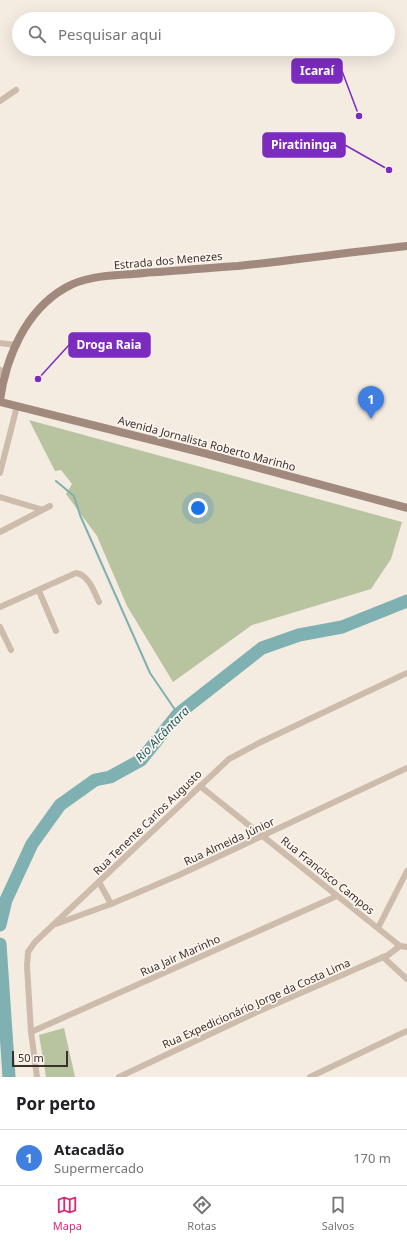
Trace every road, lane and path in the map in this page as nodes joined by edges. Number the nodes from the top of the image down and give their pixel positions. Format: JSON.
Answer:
{"nodes":[{"id":1,"x":16,"y":90,"type":"dead end"},
{"id":2,"x":0,"y":101,"type":"edge"},
{"id":3,"x":407,"y":246,"type":"edge"},
{"id":4,"x":0,"y":343,"type":"edge"},
{"id":5,"x":16,"y":345,"type":"junction"},
{"id":6,"x":2,"y":373,"type":"edge"},
{"id":7,"x":0,"y":401,"type":"edge"},
{"id":8,"x":17,"y":406,"type":"junction"},
{"id":9,"x":0,"y":473,"type":"edge"},
{"id":10,"x":0,"y":497,"type":"edge"},
{"id":11,"x":50,"y":506,"type":"dead end"},
{"id":12,"x":407,"y":508,"type":"edge"},
{"id":13,"x":40,"y":510,"type":"junction"},
{"id":14,"x":0,"y":532,"type":"edge"},
{"id":15,"x":39,"y":591,"type":"junction"},
{"id":16,"x":99,"y":602,"type":"dead end"},
{"id":17,"x":0,"y":607,"type":"edge"},
{"id":18,"x":0,"y":627,"type":"edge"},
{"id":19,"x":56,"y":631,"type":"dead end"},
{"id":20,"x":11,"y":650,"type":"dead end"},
{"id":21,"x":407,"y":673,"type":"edge"},
{"id":22,"x":407,"y":768,"type":"edge"},
{"id":23,"x":200,"y":786,"type":"junction"},
{"id":24,"x":264,"y":836,"type":"junction"},
{"id":25,"x":407,"y":871,"type":"edge"},
{"id":26,"x":99,"y":882,"type":"junction"},
{"id":27,"x":337,"y":896,"type":"junction"},
{"id":28,"x":111,"y":904,"type":"junction"},
{"id":29,"x":55,"y":924,"type":"junction"},
{"id":30,"x":378,"y":928,"type":"junction"},
{"id":31,"x":400,"y":946,"type":"junction"},
{"id":32,"x":407,"y":948,"type":"edge"},
{"id":33,"x":383,"y":957,"type":"junction"},
{"id":34,"x":407,"y":979,"type":"edge"},
{"id":35,"x":407,"y":1031,"type":"edge"},
{"id":36,"x":31,"y":1032,"type":"junction"},
{"id":37,"x":37,"y":1077,"type":"edge"},
{"id":38,"x":119,"y":1077,"type":"edge"},
{"id":39,"x":310,"y":1077,"type":"edge"}],
"edges":[{"from":1,"to":2,"type":"street"},
{"from":3,"to":5,"type":"main road","name":"Estrada dos Menezes"},
{"from":4,"to":5,"type":"street"},
{"from":5,"to":6,"type":"main road","name":"Estrada dos Menezes"},
{"from":6,"to":7,"type":"main road","name":"Estrada dos Menezes"},
{"from":7,"to":8,"type":"main road","name":"Avenida Jornalista Roberto Marinho"},
{"from":8,"to":9,"type":"street"},
{"from":8,"to":12,"type":"main road","name":"Avenida Jornalista Roberto Marinho"},
{"from":10,"to":13,"type":"street"},
{"from":11,"to":13,"type":"street"},
{"from":13,"to":14,"type":"street"},
{"from":15,"to":16,"type":"street"},
{"from":15,"to":17,"type":"street"},
{"from":15,"to":19,"type":"street"},
{"from":18,"to":20,"type":"street"},
{"from":21,"to":23,"type":"street","name":"Rua Tenente Carlos Augusto"},
{"from":22,"to":24,"type":"street","name":"Rua Almeida Júnior"},
{"from":23,"to":24,"type":"street","name":"Rua Francisco Campos"},
{"from":23,"to":26,"type":"street","name":"Rua Tenente Carlos Augusto"},
{"from":24,"to":27,"type":"street","name":"Rua Francisco Campos"},
{"from":24,"to":28,"type":"street","name":"Rua Almeida Júnior"},
{"from":25,"to":30,"type":"street"},
{"from":26,"to":28,"type":"street"},
{"from":26,"to":29,"type":"street","name":"Rua Tenente Carlos Augusto"},
{"from":27,"to":30,"type":"street","name":"Rua Francisco Campos"},
{"from":27,"to":36,"type":"street","name":"Rua Jair Marinho"},
{"from":28,"to":29,"type":"street","name":"Rua Almeida Júnior"},
{"from":29,"to":36,"type":"street","name":"Rua Tenente Carlos Augusto"},
{"from":30,"to":31,"type":"street","name":"Rua Francisco Campos"},
{"from":31,"to":32,"type":"street","name":"Rua Francisco Campos"},
{"from":31,"to":33,"type":"street","name":"Rua Expedicionário Jorge da Costa Lima"},
{"from":33,"to":34,"type":"street"},
{"from":33,"to":38,"type":"street","name":"Rua Expedicionário Jorge da Costa Lima"},
{"from":35,"to":39,"type":"street"},
{"from":36,"to":37,"type":"street","name":"Rua Tenente Carlos Augusto"}]}
